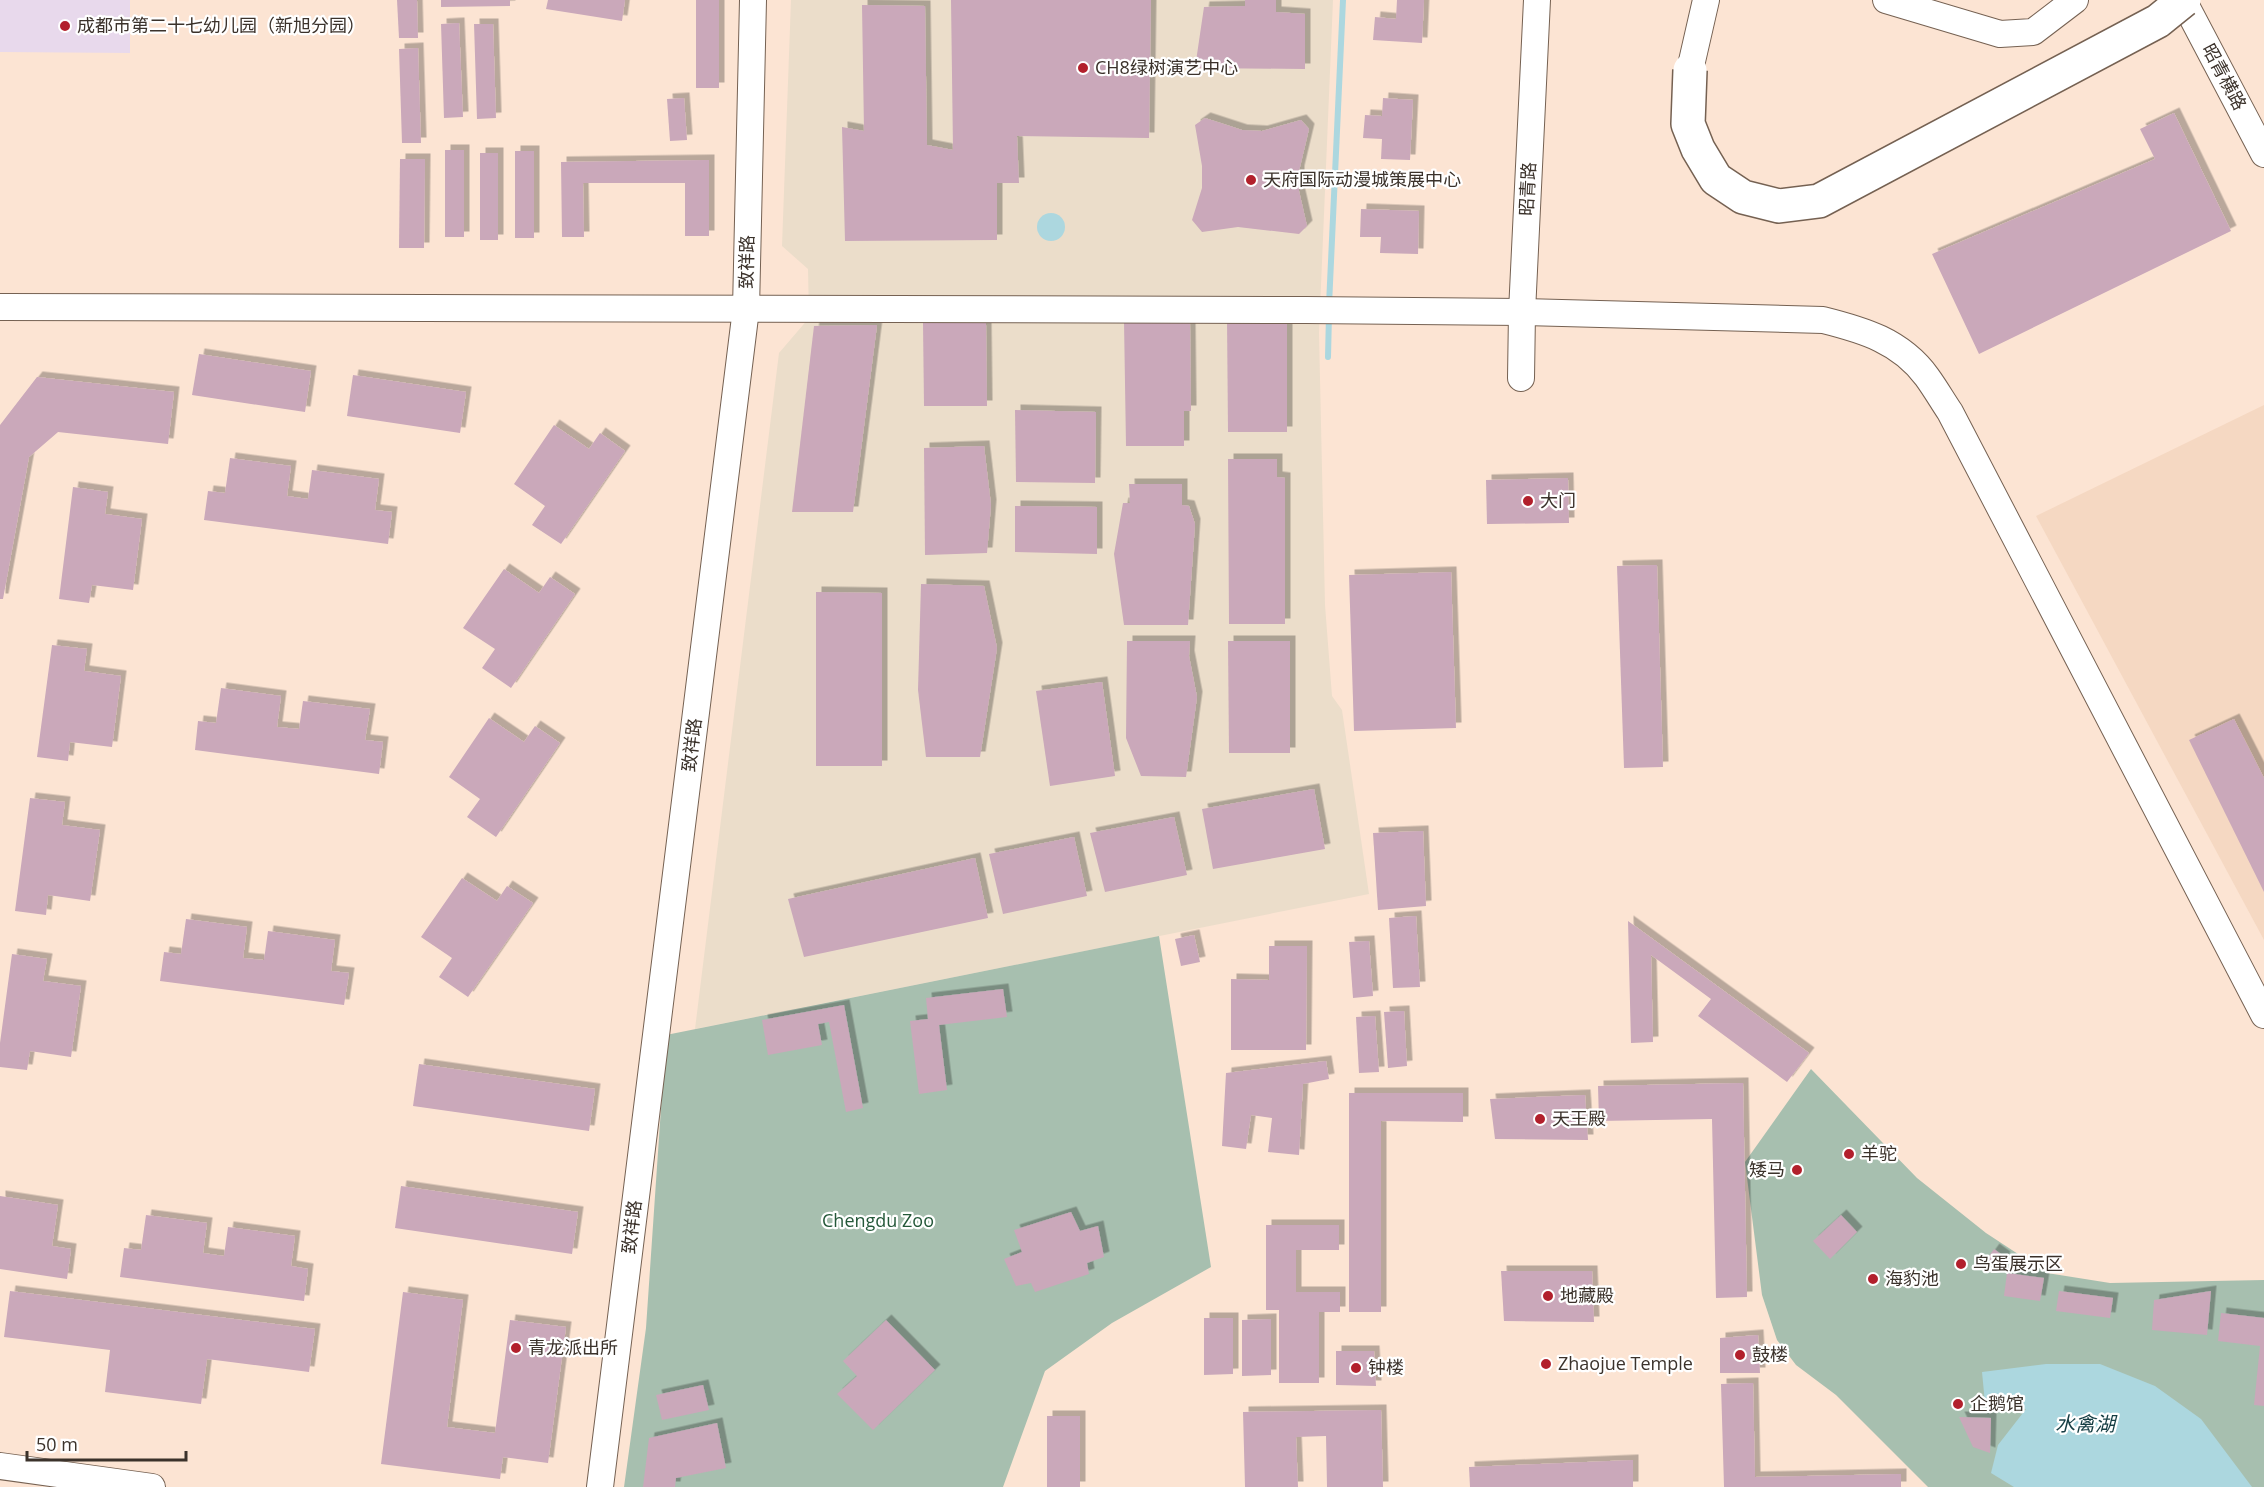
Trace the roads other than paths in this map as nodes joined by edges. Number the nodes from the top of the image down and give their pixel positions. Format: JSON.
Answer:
{"nodes":[{"id":1,"x":753,"y":0,"type":"edge"},
{"id":2,"x":1537,"y":0,"type":"edge"},
{"id":3,"x":1706,"y":0,"type":"edge"},
{"id":4,"x":1886,"y":0,"type":"edge"},
{"id":5,"x":2075,"y":0,"type":"edge"},
{"id":6,"x":2183,"y":0,"type":"edge"},
{"id":7,"x":1690,"y":70,"type":"joint"},
{"id":8,"x":2264,"y":154,"type":"edge"},
{"id":9,"x":0,"y":307,"type":"edge"},
{"id":10,"x":746,"y":309,"type":"junction"},
{"id":11,"x":1521,"y":312,"type":"junction"},
{"id":12,"x":1521,"y":378,"type":"dead end"},
{"id":13,"x":2264,"y":1015,"type":"edge"},
{"id":14,"x":0,"y":1466,"type":"edge"},
{"id":15,"x":152,"y":1487,"type":"edge"},
{"id":16,"x":600,"y":1487,"type":"edge"}],
"edges":[{"from":1,"to":10,"type":"street","name":"致祥路"},
{"from":2,"to":11,"type":"street","name":"昭青路"},
{"from":3,"to":7,"type":"street"},
{"from":4,"to":5,"type":"street"},
{"from":6,"to":7,"type":"highway","bridge":true},
{"from":6,"to":8,"type":"street","name":"昭青横路"},
{"from":9,"to":10,"type":"street"},
{"from":10,"to":11,"type":"street"},
{"from":10,"to":16,"type":"street","name":"致祥路"},
{"from":11,"to":12,"type":"street","name":"昭青路"},
{"from":11,"to":13,"type":"street"},
{"from":14,"to":15,"type":"street"}]}
